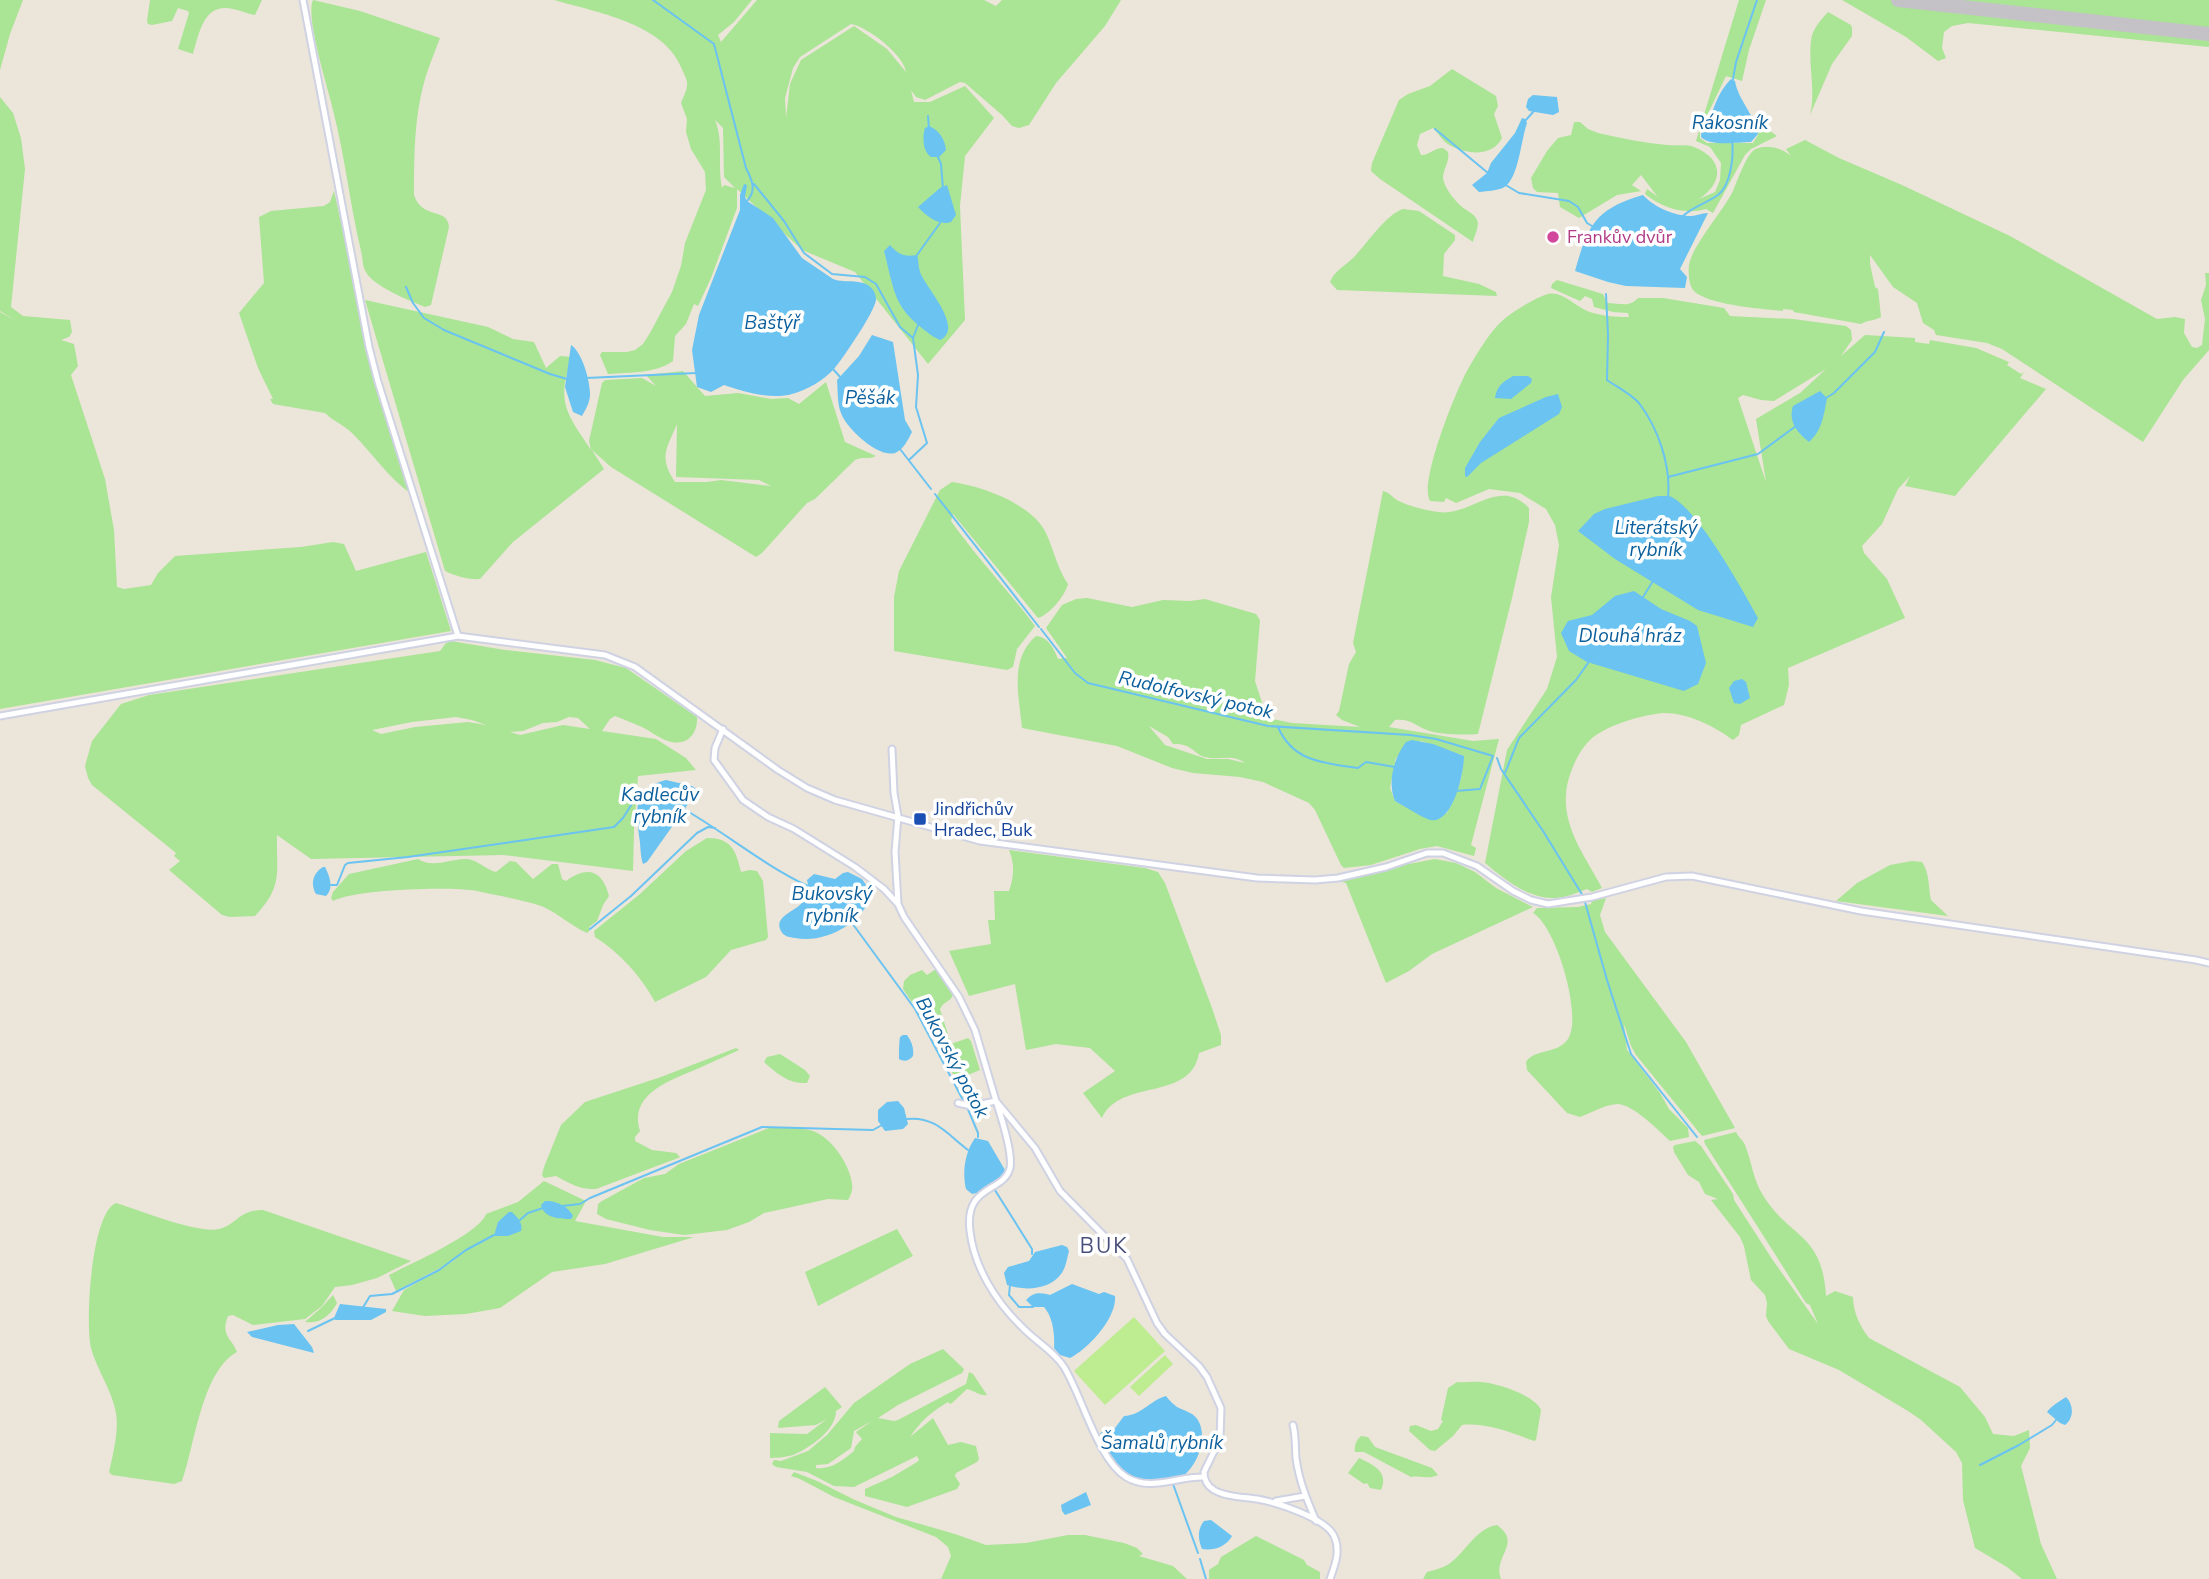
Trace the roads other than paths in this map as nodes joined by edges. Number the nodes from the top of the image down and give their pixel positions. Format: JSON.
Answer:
{"nodes":[{"id":1,"x":303,"y":0,"type":"edge"},
{"id":2,"x":458,"y":636,"type":"junction"},
{"id":3,"x":0,"y":716,"type":"edge"},
{"id":4,"x":723,"y":729,"type":"junction"},
{"id":5,"x":892,"y":749,"type":"dead end"},
{"id":6,"x":898,"y":816,"type":"junction"},
{"id":7,"x":898,"y":904,"type":"junction"},
{"id":8,"x":2209,"y":964,"type":"edge"},
{"id":9,"x":996,"y":1101,"type":"junction"},
{"id":10,"x":960,"y":1103,"type":"dead end"},
{"id":11,"x":1293,"y":1425,"type":"dead end"},
{"id":12,"x":1204,"y":1477,"type":"junction"},
{"id":13,"x":1305,"y":1496,"type":"junction"},
{"id":14,"x":1272,"y":1501,"type":"junction"},
{"id":15,"x":1316,"y":1521,"type":"junction"},
{"id":16,"x":1330,"y":1579,"type":"edge"}],
"edges":[{"from":1,"to":2,"type":"street"},
{"from":2,"to":3,"type":"street"},
{"from":2,"to":4,"type":"street"},
{"from":4,"to":6,"type":"street"},
{"from":4,"to":7,"type":"street"},
{"from":5,"to":6,"type":"street"},
{"from":6,"to":7,"type":"street"},
{"from":6,"to":8,"type":"street"},
{"from":7,"to":9,"type":"street"},
{"from":9,"to":10,"type":"street"},
{"from":9,"to":12,"type":"street"},
{"from":9,"to":12,"type":"street"},
{"from":11,"to":13,"type":"street"},
{"from":12,"to":14,"type":"street"},
{"from":13,"to":14,"type":"street"},
{"from":13,"to":15,"type":"street"},
{"from":14,"to":15,"type":"street"},
{"from":15,"to":16,"type":"street"}]}
